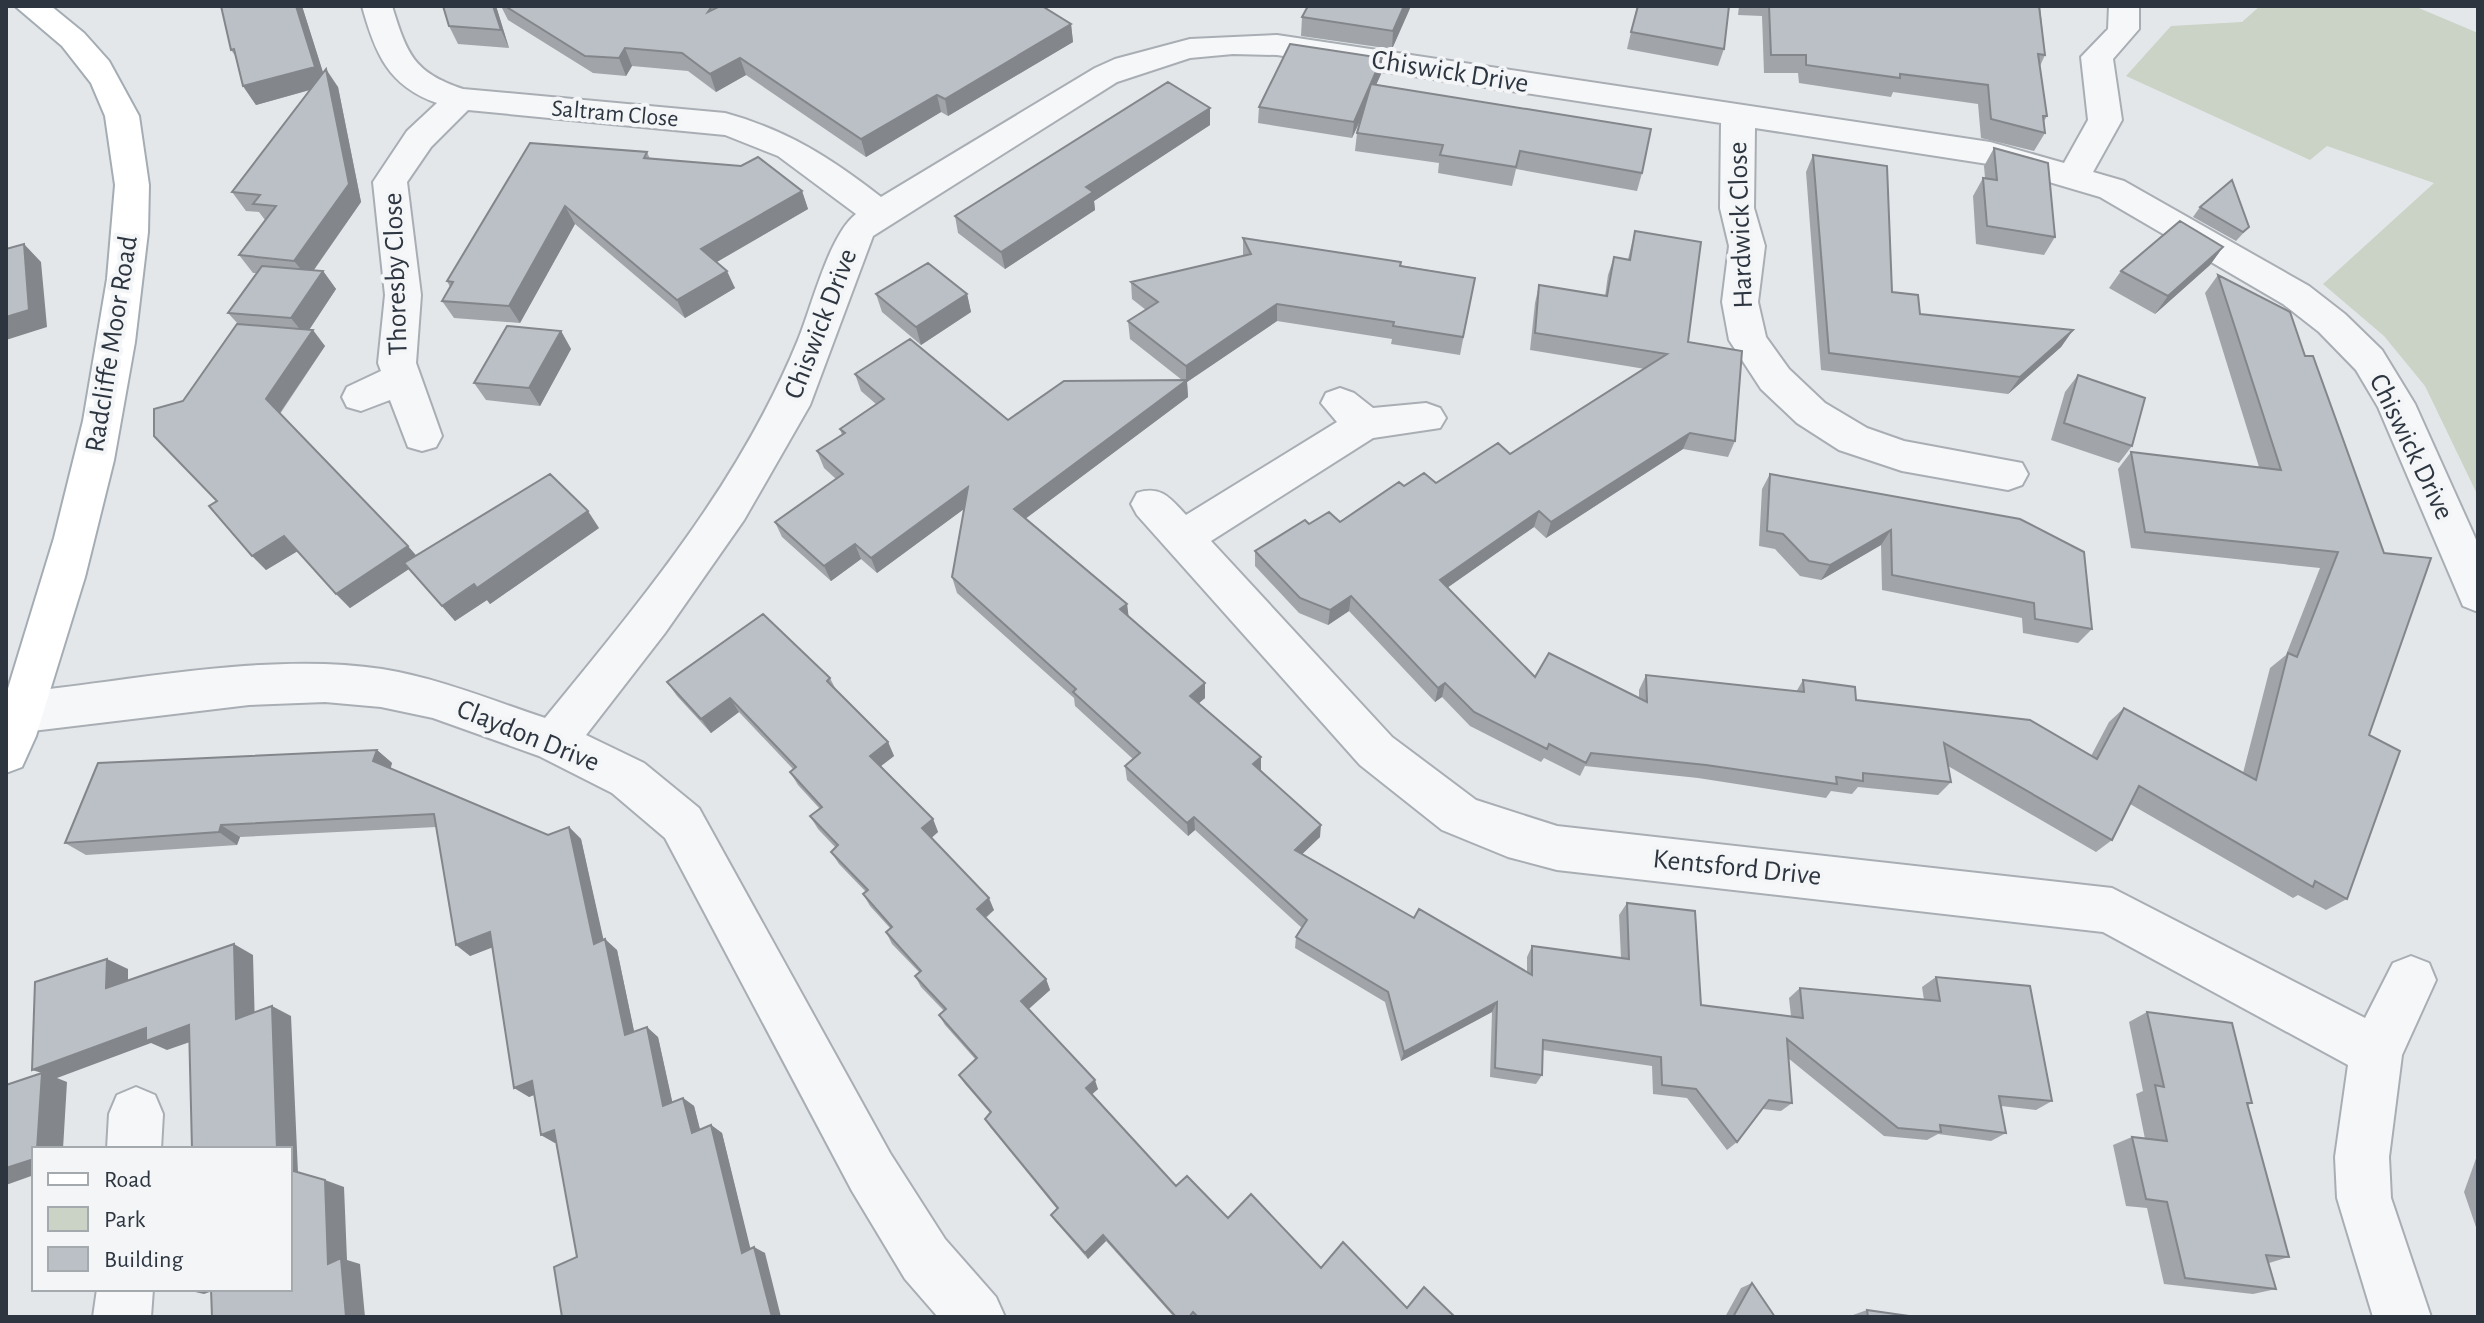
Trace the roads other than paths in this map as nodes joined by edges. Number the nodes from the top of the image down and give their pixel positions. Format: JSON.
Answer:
{"nodes":[{"id":1,"x":30,"y":6,"type":"edge"},
{"id":2,"x":377,"y":6,"type":"edge"},
{"id":3,"x":2124,"y":6,"type":"edge"},
{"id":4,"x":460,"y":99,"type":"junction"},
{"id":5,"x":1738,"y":117,"type":"junction"},
{"id":6,"x":2074,"y":176,"type":"junction"},
{"id":7,"x":879,"y":214,"type":"junction"},
{"id":8,"x":402,"y":378,"type":"junction"},
{"id":9,"x":361,"y":397,"type":"dead end"},
{"id":10,"x":1426,"y":418,"type":"dead end"},
{"id":11,"x":422,"y":436,"type":"dead end"},
{"id":12,"x":2008,"y":474,"type":"dead end"},
{"id":13,"x":2478,"y":594,"type":"edge"},
{"id":14,"x":15,"y":732,"type":"edge"},
{"id":15,"x":554,"y":741,"type":"junction"},
{"id":16,"x":2411,"y":980,"type":"dead end"},
{"id":17,"x":2376,"y":1052,"type":"junction"},
{"id":18,"x":125,"y":1291,"type":"edge"},
{"id":19,"x":122,"y":1317,"type":"edge"},
{"id":20,"x":976,"y":1317,"type":"edge"},
{"id":21,"x":2402,"y":1317,"type":"edge"}],
"edges":[{"from":1,"to":14,"type":"main road","name":"Radcliffe Moor Road"},
{"from":2,"to":4,"type":"street","name":"Saltram Close"},
{"from":3,"to":6,"type":"street"},
{"from":4,"to":7,"type":"street","name":"Saltram Close"},
{"from":4,"to":8,"type":"street","name":"Thoresby Close"},
{"from":5,"to":6,"type":"street","name":"Chiswick Drive"},
{"from":5,"to":7,"type":"street","name":"Chiswick Drive"},
{"from":5,"to":12,"type":"street","name":"Hardwick Close"},
{"from":6,"to":13,"type":"street","name":"Chiswick Drive"},
{"from":7,"to":15,"type":"street","name":"Chiswick Drive"},
{"from":8,"to":9,"type":"street","name":"Thoresby Close"},
{"from":8,"to":11,"type":"street","name":"Thoresby Close"},
{"from":10,"to":17,"type":"street","name":"Kentsford Drive"},
{"from":14,"to":15,"type":"street","name":"Claydon Drive"},
{"from":15,"to":20,"type":"street","name":"Claydon Drive"},
{"from":16,"to":17,"type":"street"},
{"from":17,"to":21,"type":"street"},
{"from":18,"to":19,"type":"street"}]}
